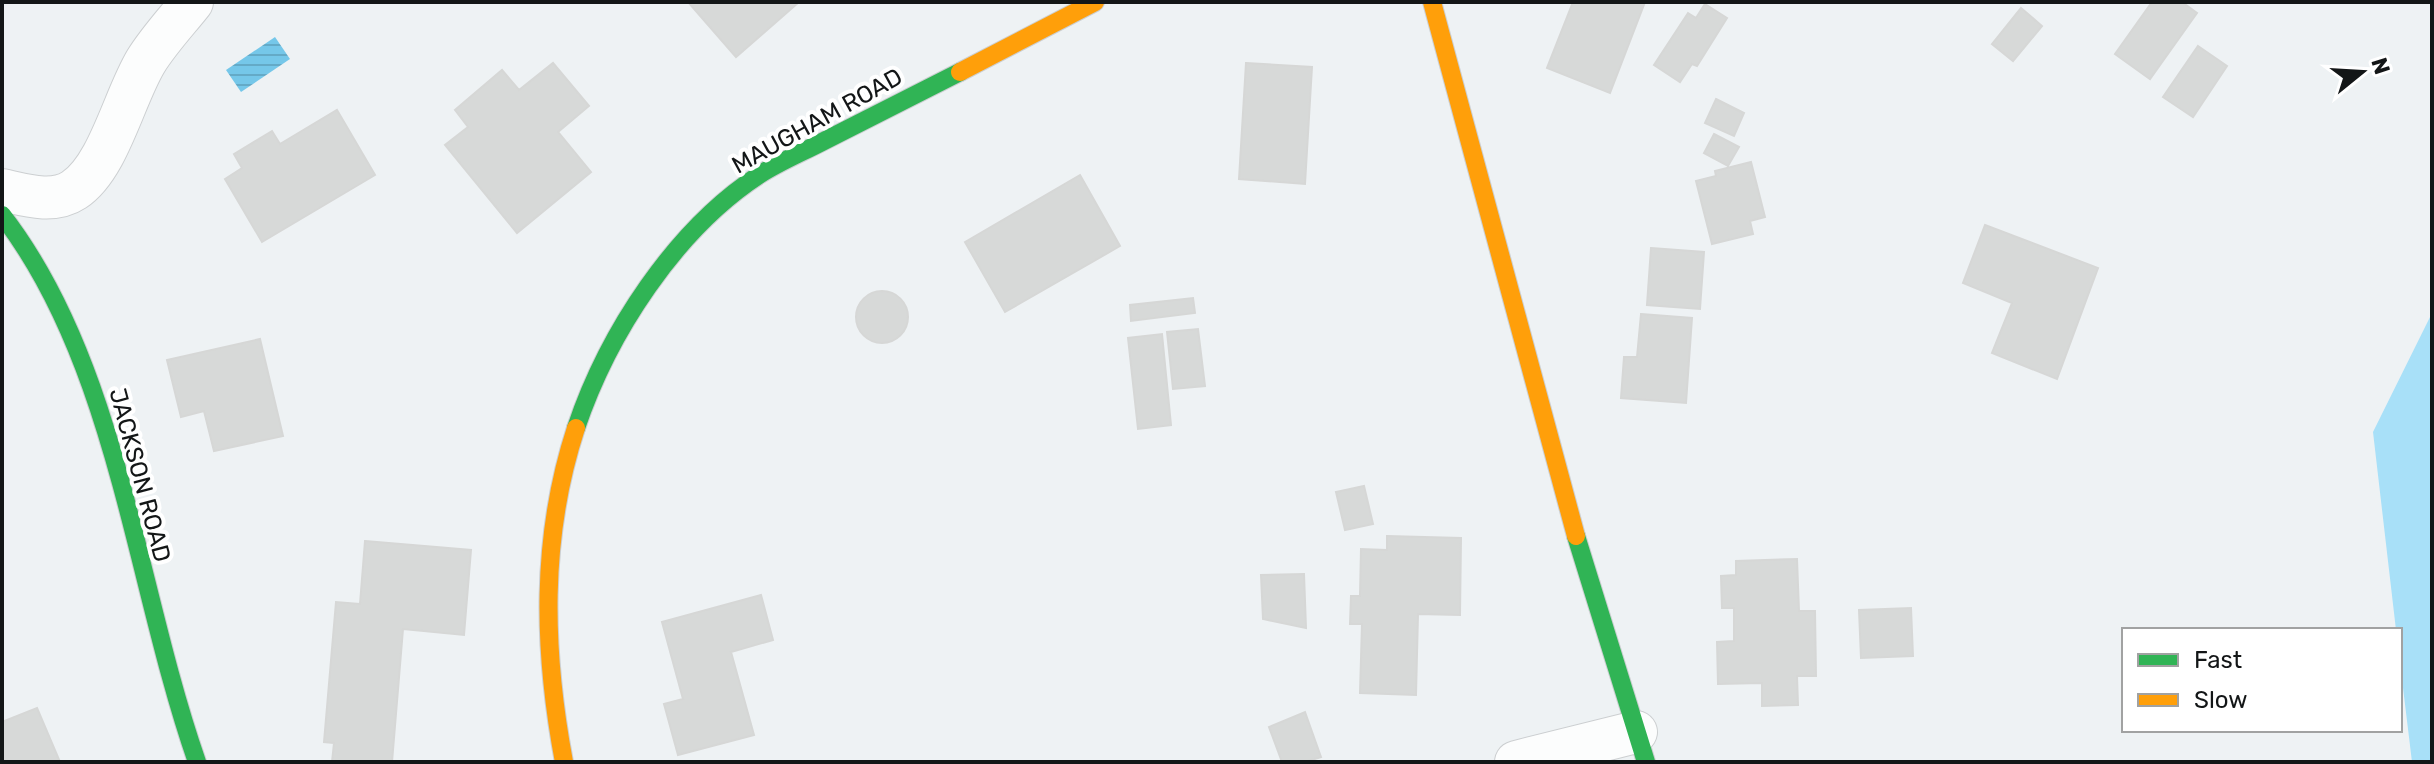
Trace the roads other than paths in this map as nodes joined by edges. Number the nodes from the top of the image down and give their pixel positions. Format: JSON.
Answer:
{"nodes":[{"id":1,"x":192,"y":2,"type":"edge"},
{"id":2,"x":1095,"y":2,"type":"edge"},
{"id":3,"x":1432,"y":2,"type":"edge"},
{"id":4,"x":2,"y":190,"type":"edge"},
{"id":5,"x":2,"y":215,"type":"edge"},
{"id":6,"x":1641,"y":747,"type":"edge"},
{"id":7,"x":197,"y":762,"type":"edge"},
{"id":8,"x":564,"y":762,"type":"edge"},
{"id":9,"x":1516,"y":762,"type":"edge"}],
"edges":[{"from":1,"to":4,"type":"street"},
{"from":2,"to":8,"type":"street","name":"MAUGHAM ROAD"},
{"from":3,"to":6,"type":"street"},
{"from":5,"to":7,"type":"street","name":"JACKSON ROAD"},
{"from":6,"to":9,"type":"street"}]}
